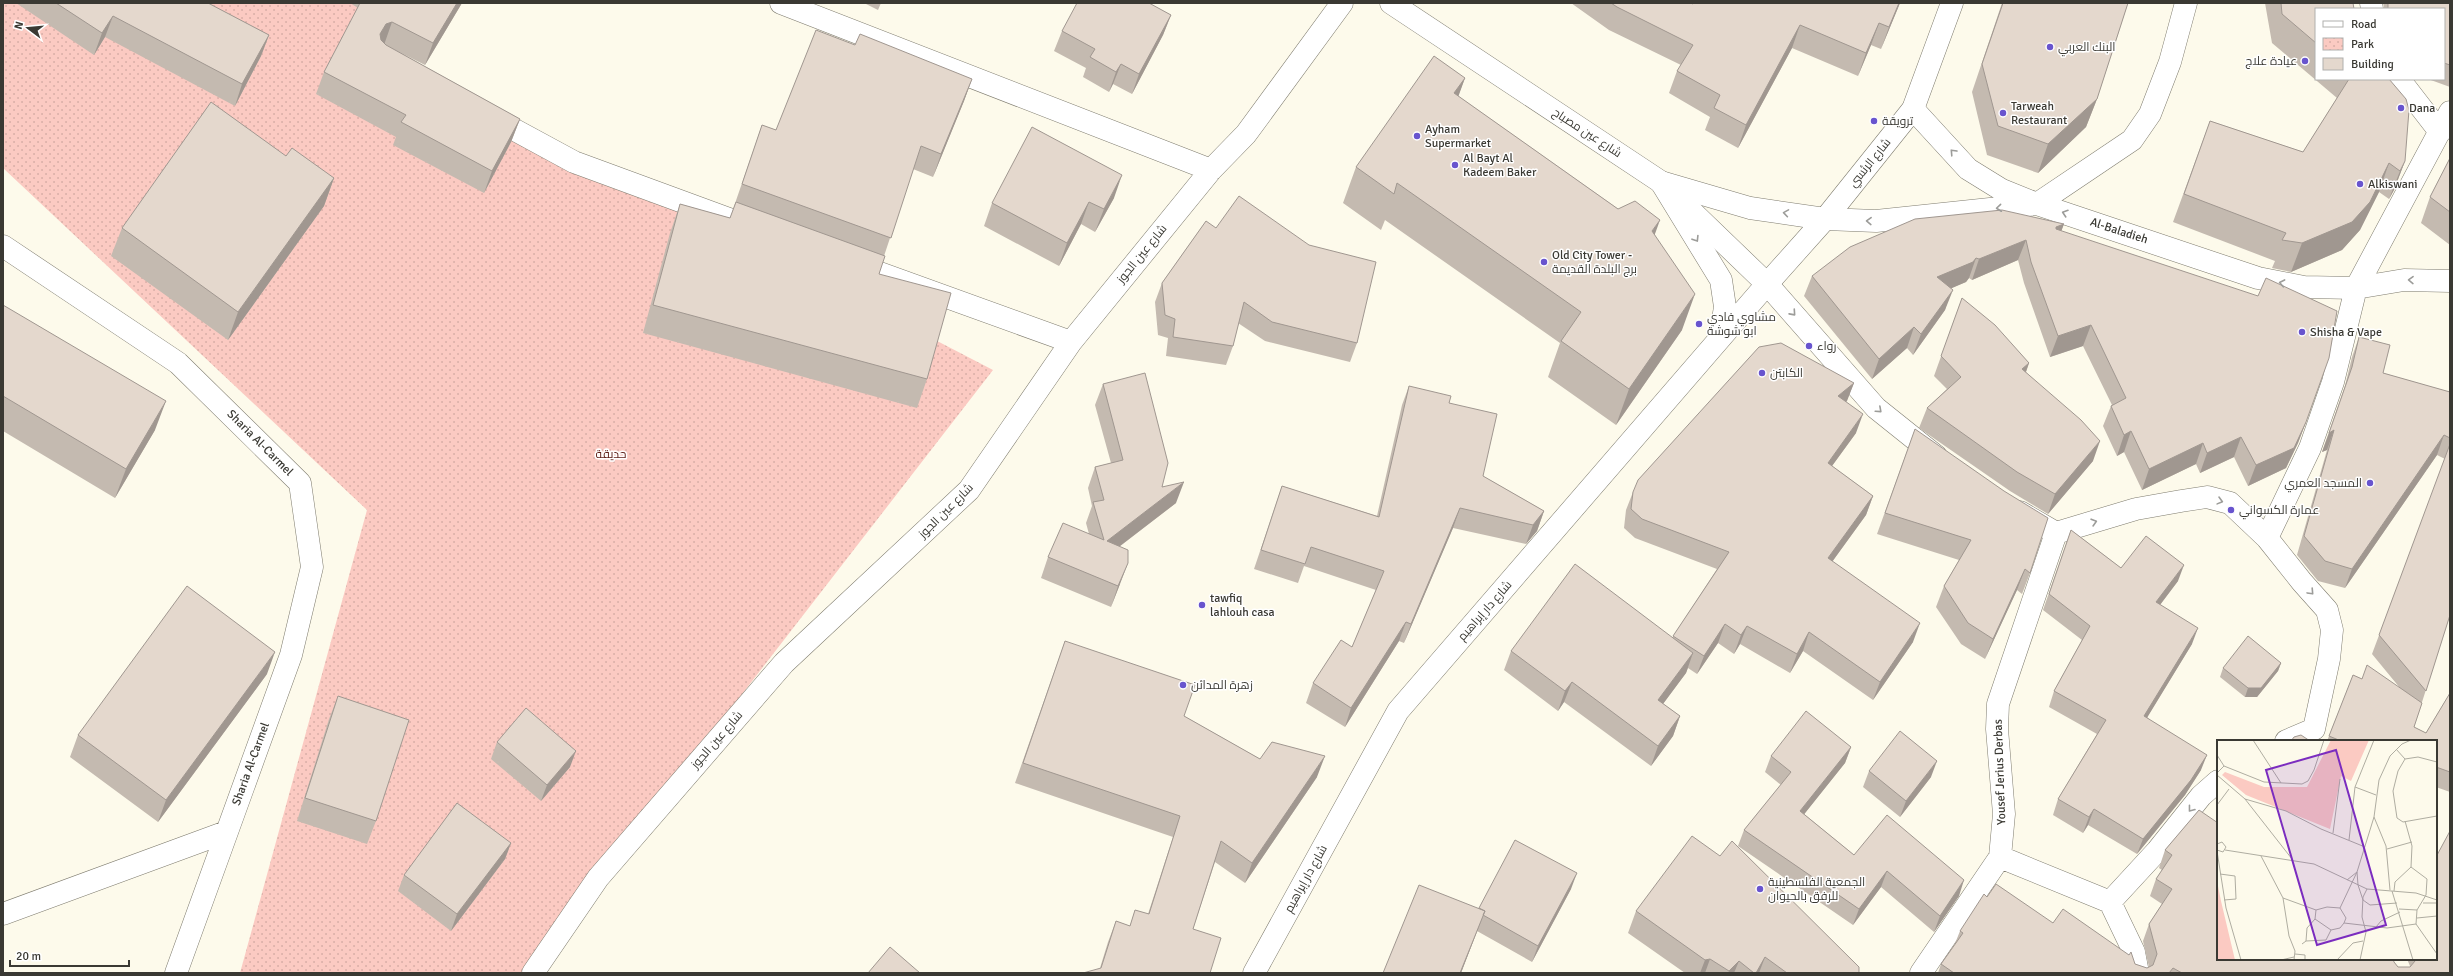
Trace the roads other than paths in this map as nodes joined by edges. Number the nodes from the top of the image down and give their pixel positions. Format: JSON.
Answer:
{"nodes":[{"id":1,"x":781,"y":3,"type":"edge"},
{"id":2,"x":1342,"y":3,"type":"edge"},
{"id":3,"x":1392,"y":3,"type":"edge"},
{"id":4,"x":1952,"y":3,"type":"edge"},
{"id":5,"x":2186,"y":3,"type":"edge"},
{"id":6,"x":2400,"y":80,"type":"edge"},
{"id":7,"x":472,"y":106,"type":"edge"},
{"id":8,"x":1913,"y":109,"type":"junction"},
{"id":9,"x":2450,"y":112,"type":"edge"},
{"id":10,"x":2440,"y":132,"type":"junction"},
{"id":11,"x":1210,"y":170,"type":"junction"},
{"id":12,"x":1661,"y":182,"type":"junction"},
{"id":13,"x":2037,"y":204,"type":"junction"},
{"id":14,"x":1825,"y":219,"type":"junction"},
{"id":15,"x":761,"y":231,"type":"edge"},
{"id":16,"x":3,"y":246,"type":"edge"},
{"id":17,"x":835,"y":257,"type":"edge"},
{"id":18,"x":2450,"y":281,"type":"edge"},
{"id":19,"x":1767,"y":284,"type":"junction"},
{"id":20,"x":2356,"y":288,"type":"junction"},
{"id":21,"x":1719,"y":339,"type":"junction"},
{"id":22,"x":1071,"y":342,"type":"junction"},
{"id":23,"x":1953,"y":468,"type":"edge"},
{"id":24,"x":2004,"y":502,"type":"edge"},
{"id":25,"x":2056,"y":533,"type":"junction"},
{"id":26,"x":2267,"y":538,"type":"junction"},
{"id":27,"x":2318,"y":735,"type":"edge"},
{"id":28,"x":2291,"y":740,"type":"edge"},
{"id":29,"x":2217,"y":782,"type":"edge"},
{"id":30,"x":226,"y":832,"type":"junction"},
{"id":31,"x":2000,"y":857,"type":"junction"},
{"id":32,"x":2110,"y":902,"type":"junction"},
{"id":33,"x":3,"y":914,"type":"edge"},
{"id":34,"x":176,"y":973,"type":"edge"},
{"id":35,"x":533,"y":973,"type":"edge"},
{"id":36,"x":1254,"y":973,"type":"edge"},
{"id":37,"x":1921,"y":973,"type":"edge"},
{"id":38,"x":2138,"y":973,"type":"edge"}],
"edges":[{"from":1,"to":11,"type":"street"},
{"from":2,"to":11,"type":"street","name":"شارع عين الجوز"},
{"from":3,"to":12,"type":"street","name":"شارع عين مصباح"},
{"from":4,"to":8,"type":"street","name":"شارع الرئسي"},
{"from":5,"to":13,"type":"street"},
{"from":6,"to":10,"type":"street"},
{"from":7,"to":15,"type":"street"},
{"from":13,"to":8,"type":"street","name":"Al-Baladieh","one_way":true},
{"from":8,"to":14,"type":"street","name":"شارع الرئسي"},
{"from":9,"to":10,"type":"street"},
{"from":10,"to":20,"type":"street"},
{"from":11,"to":22,"type":"street","name":"شارع عين الجوز"},
{"from":14,"to":12,"type":"street","one_way":true},
{"from":12,"to":19,"type":"street","name":"شارع عين مصباح"},
{"from":12,"to":21,"type":"street","one_way":true},
{"from":13,"to":14,"type":"street","one_way":true},
{"from":20,"to":13,"type":"street","name":"Al-Baladieh","one_way":true},
{"from":14,"to":19,"type":"street","name":"شارع الرئسي"},
{"from":16,"to":30,"type":"street","name":"Sharia Al-Carmel"},
{"from":17,"to":22,"type":"street"},
{"from":18,"to":20,"type":"street","name":"Al-Baladieh","one_way":true},
{"from":19,"to":21,"type":"street","name":"شارع دار إبراهيم"},
{"from":19,"to":23,"type":"street","name":"شارع عين مصباح","one_way":true},
{"from":20,"to":26,"type":"street"},
{"from":21,"to":36,"type":"street","name":"شارع دار إبراهيم"},
{"from":22,"to":35,"type":"street","name":"شارع عين الجوز"},
{"from":24,"to":25,"type":"street"},
{"from":25,"to":26,"type":"street","one_way":true},
{"from":25,"to":31,"type":"street","name":"Yousef Jerius Derbas"},
{"from":26,"to":27,"type":"street","one_way":true},
{"from":27,"to":28,"type":"street"},
{"from":29,"to":32,"type":"street","one_way":true},
{"from":30,"to":33,"type":"street"},
{"from":30,"to":34,"type":"street","name":"Sharia Al-Carmel"},
{"from":31,"to":32,"type":"street"},
{"from":31,"to":37,"type":"street","name":"Yousef Jerius Derbas"},
{"from":32,"to":38,"type":"street"}]}
